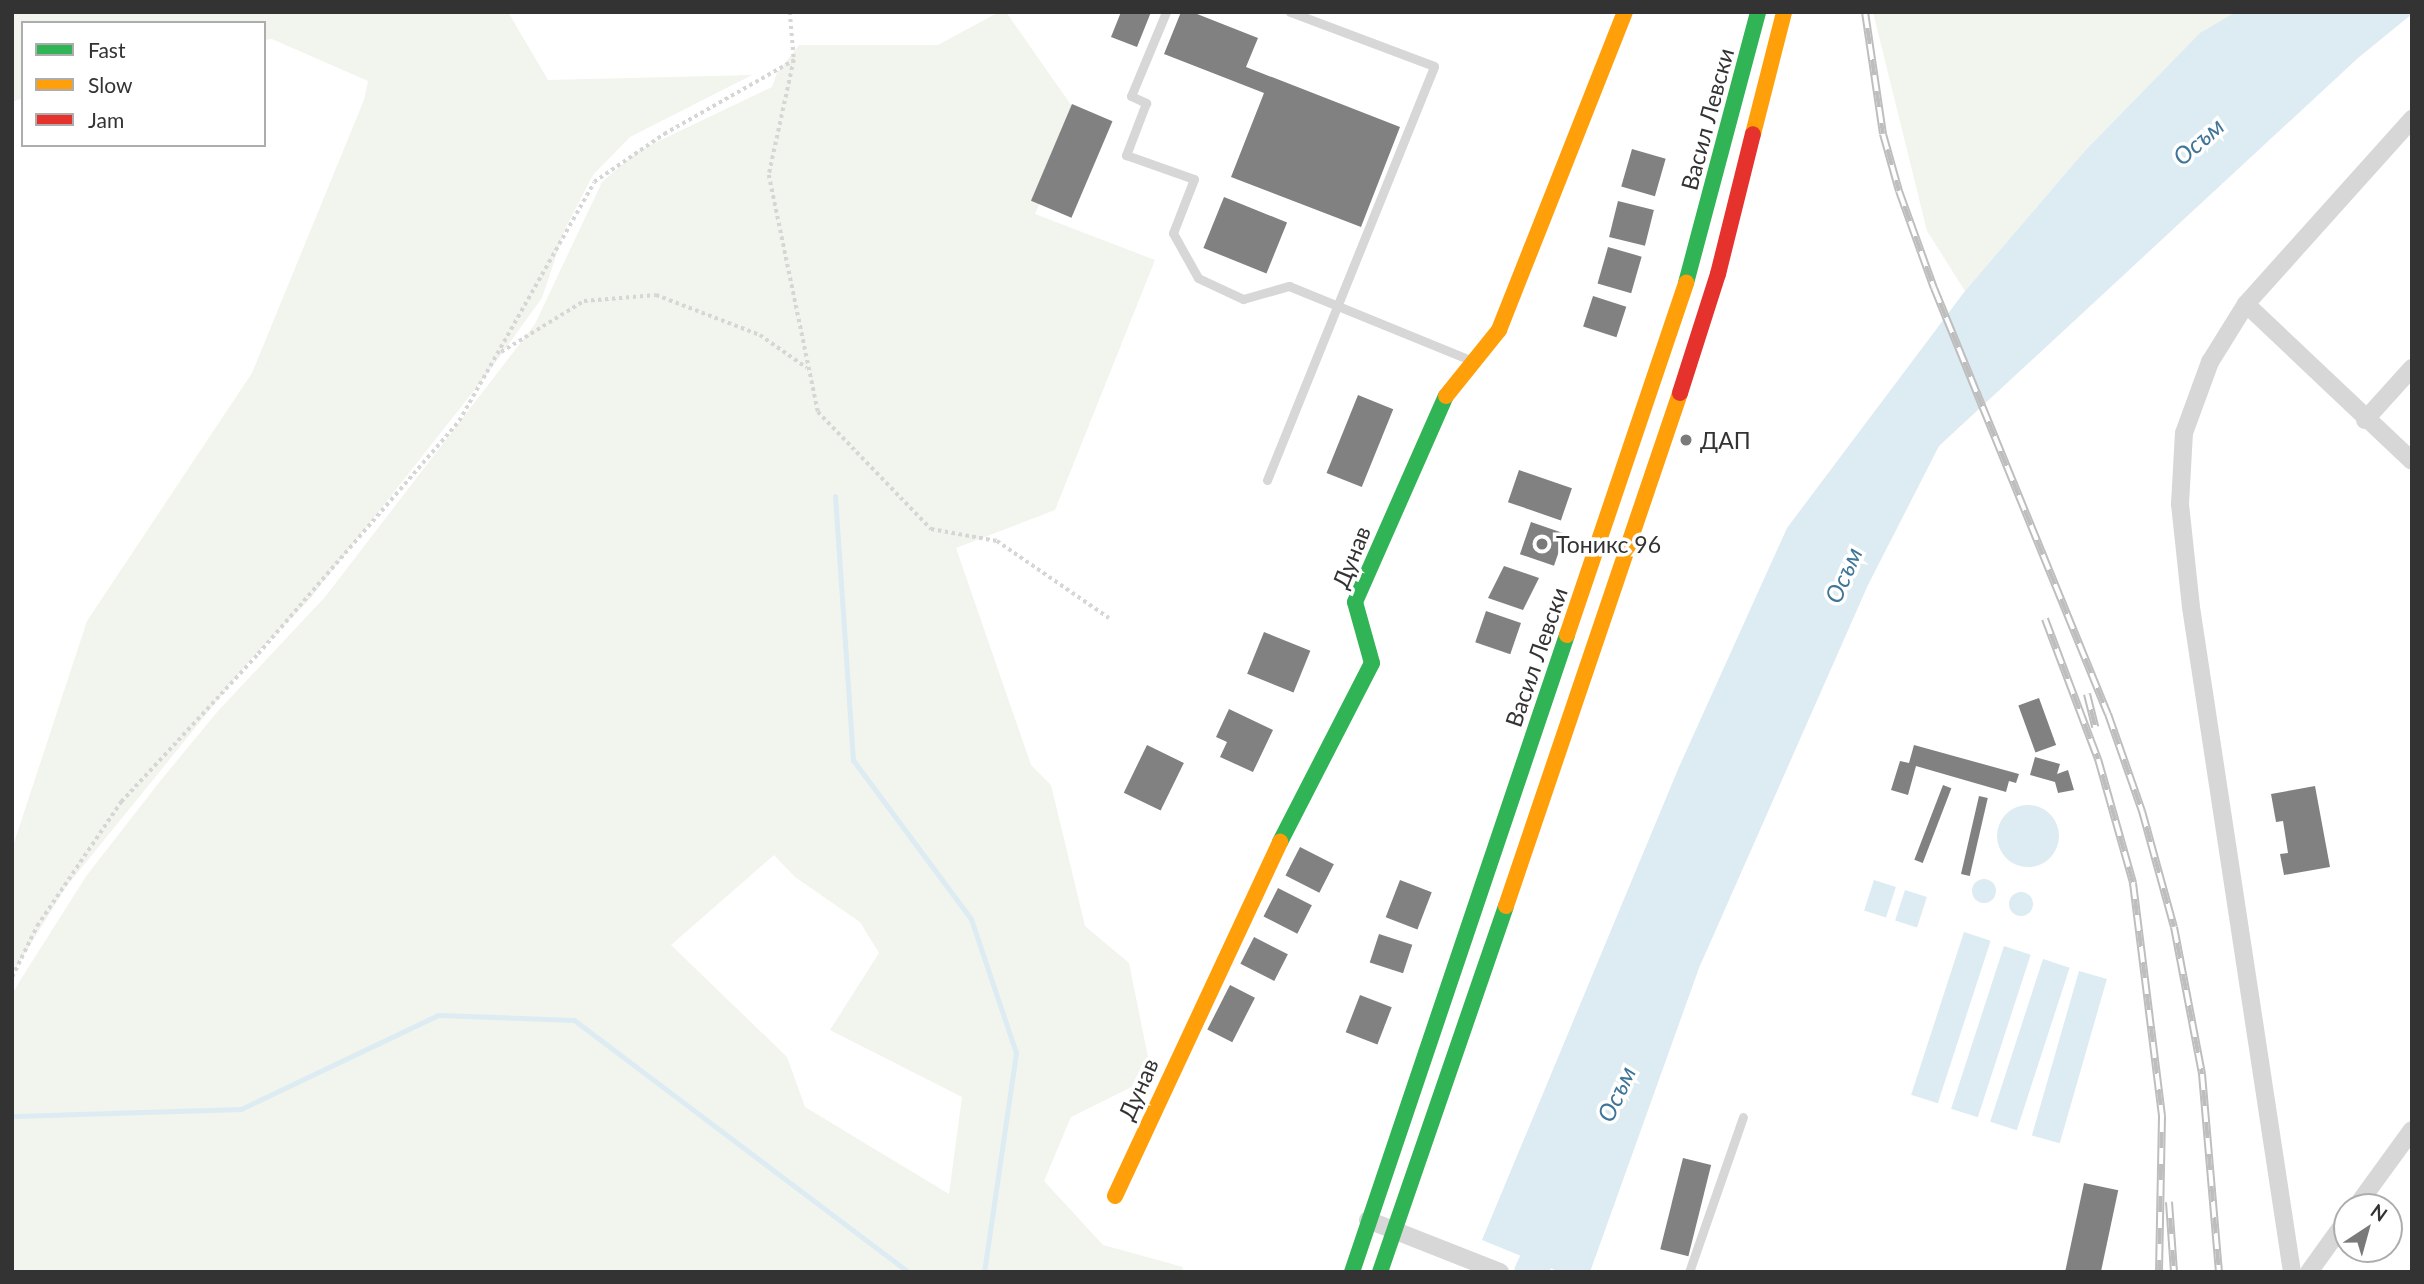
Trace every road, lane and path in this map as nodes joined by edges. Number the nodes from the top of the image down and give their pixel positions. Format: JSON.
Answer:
{"nodes":[{"id":1,"x":790,"y":12,"type":"edge"},
{"id":2,"x":1166,"y":12,"type":"edge"},
{"id":3,"x":1290,"y":12,"type":"edge"},
{"id":4,"x":1625,"y":12,"type":"edge"},
{"id":5,"x":1758,"y":12,"type":"edge"},
{"id":6,"x":1784,"y":12,"type":"edge"},
{"id":7,"x":794,"y":60,"type":"junction"},
{"id":8,"x":2412,"y":119,"type":"edge"},
{"id":9,"x":2246,"y":304,"type":"junction"},
{"id":10,"x":1339,"y":306,"type":"junction"},
{"id":11,"x":499,"y":353,"type":"junction"},
{"id":12,"x":1472,"y":361,"type":"junction"},
{"id":13,"x":2412,"y":368,"type":"edge"},
{"id":14,"x":808,"y":370,"type":"junction"},
{"id":15,"x":2365,"y":420,"type":"junction"},
{"id":16,"x":2412,"y":461,"type":"edge"},
{"id":17,"x":1267,"y":480,"type":"dead end"},
{"id":18,"x":1109,"y":618,"type":"dead end"},
{"id":19,"x":12,"y":977,"type":"edge"},
{"id":20,"x":1743,"y":1117,"type":"dead end"},
{"id":21,"x":2412,"y":1130,"type":"edge"},
{"id":22,"x":2366,"y":1193,"type":"edge"},
{"id":23,"x":1115,"y":1196,"type":"dead end"},
{"id":24,"x":1368,"y":1220,"type":"junction"},
{"id":25,"x":1394,"y":1230,"type":"junction"},
{"id":26,"x":2333,"y":1239,"type":"edge"},
{"id":27,"x":1352,"y":1272,"type":"edge"},
{"id":28,"x":1380,"y":1272,"type":"edge"},
{"id":29,"x":1500,"y":1272,"type":"edge"},
{"id":30,"x":1689,"y":1272,"type":"edge"},
{"id":31,"x":2292,"y":1272,"type":"edge"},
{"id":32,"x":2309,"y":1272,"type":"edge"}],
"edges":[{"from":1,"to":7,"type":"path"},
{"from":2,"to":10,"type":"lane"},
{"from":3,"to":10,"type":"lane"},
{"from":4,"to":12,"type":"main road","name":"Дунав"},
{"from":5,"to":24,"type":"main road","name":"Васил Левски"},
{"from":6,"to":25,"type":"main road"},
{"from":7,"to":11,"type":"path"},
{"from":7,"to":14,"type":"path"},
{"from":8,"to":9,"type":"street"},
{"from":9,"to":15,"type":"street"},
{"from":9,"to":31,"type":"street"},
{"from":10,"to":12,"type":"lane"},
{"from":10,"to":17,"type":"lane"},
{"from":11,"to":14,"type":"path"},
{"from":11,"to":19,"type":"path"},
{"from":12,"to":23,"type":"main road","name":"Дунав"},
{"from":13,"to":15,"type":"street"},
{"from":14,"to":18,"type":"path"},
{"from":15,"to":16,"type":"street"},
{"from":20,"to":30,"type":"lane"},
{"from":21,"to":22,"type":"street"},
{"from":24,"to":25,"type":"street"},
{"from":24,"to":27,"type":"main road","name":"Васил Левски"},
{"from":25,"to":28,"type":"main road"},
{"from":25,"to":29,"type":"street"},
{"from":26,"to":32,"type":"street"}]}
